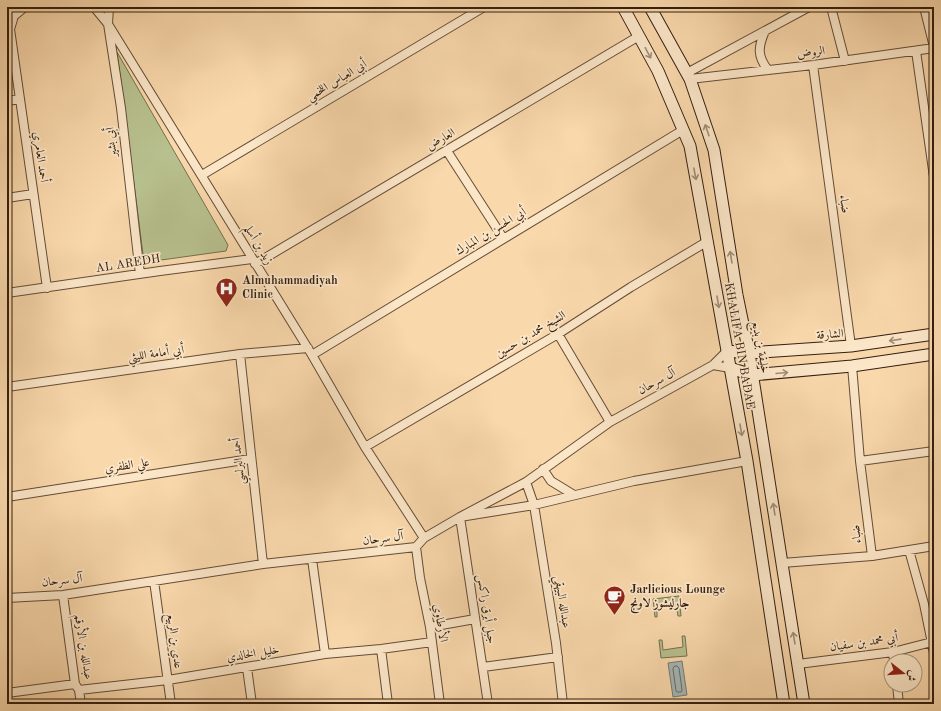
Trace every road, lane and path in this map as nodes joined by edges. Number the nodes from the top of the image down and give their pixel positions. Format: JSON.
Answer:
{"nodes":[{"id":1,"x":25,"y":7,"type":"edge"},
{"id":2,"x":94,"y":7,"type":"edge"},
{"id":3,"x":109,"y":7,"type":"edge"},
{"id":4,"x":484,"y":7,"type":"edge"},
{"id":5,"x":623,"y":7,"type":"edge"},
{"id":6,"x":650,"y":7,"type":"edge"},
{"id":7,"x":808,"y":7,"type":"edge"},
{"id":8,"x":831,"y":7,"type":"edge"},
{"id":9,"x":924,"y":7,"type":"edge"},
{"id":10,"x":108,"y":24,"type":"junction"},
{"id":11,"x":9,"y":26,"type":"edge"},
{"id":12,"x":765,"y":31,"type":"junction"},
{"id":13,"x":639,"y":36,"type":"junction"},
{"id":14,"x":934,"y":48,"type":"edge"},
{"id":15,"x":916,"y":51,"type":"junction"},
{"id":16,"x":845,"y":61,"type":"junction"},
{"id":17,"x":813,"y":65,"type":"junction"},
{"id":18,"x":768,"y":70,"type":"junction"},
{"id":19,"x":688,"y":76,"type":"junction"},
{"id":20,"x":20,"y":99,"type":"junction"},
{"id":21,"x":7,"y":101,"type":"edge"},
{"id":22,"x":683,"y":130,"type":"junction"},
{"id":23,"x":447,"y":151,"type":"junction"},
{"id":24,"x":202,"y":175,"type":"junction"},
{"id":25,"x":934,"y":177,"type":"edge"},
{"id":26,"x":33,"y":194,"type":"junction"},
{"id":27,"x":7,"y":198,"type":"edge"},
{"id":28,"x":503,"y":238,"type":"junction"},
{"id":29,"x":708,"y":240,"type":"junction"},
{"id":30,"x":254,"y":262,"type":"junction"},
{"id":31,"x":140,"y":274,"type":"junction"},
{"id":32,"x":47,"y":288,"type":"junction"},
{"id":33,"x":7,"y":293,"type":"edge"},
{"id":34,"x":558,"y":334,"type":"junction"},
{"id":35,"x":934,"y":334,"type":"edge"},
{"id":36,"x":851,"y":346,"type":"junction"},
{"id":37,"x":727,"y":351,"type":"junction"},
{"id":38,"x":310,"y":352,"type":"junction"},
{"id":39,"x":749,"y":353,"type":"junction"},
{"id":40,"x":240,"y":354,"type":"junction"},
{"id":41,"x":934,"y":354,"type":"edge"},
{"id":42,"x":712,"y":365,"type":"junction"},
{"id":43,"x":852,"y":366,"type":"junction"},
{"id":44,"x":730,"y":368,"type":"junction"},
{"id":45,"x":752,"y":375,"type":"junction"},
{"id":46,"x":7,"y":387,"type":"edge"},
{"id":47,"x":610,"y":422,"type":"junction"},
{"id":48,"x":365,"y":447,"type":"junction"},
{"id":49,"x":934,"y":451,"type":"edge"},
{"id":50,"x":250,"y":459,"type":"junction"},
{"id":51,"x":747,"y":461,"type":"junction"},
{"id":52,"x":860,"y":461,"type":"junction"},
{"id":53,"x":543,"y":469,"type":"junction"},
{"id":54,"x":526,"y":482,"type":"junction"},
{"id":55,"x":574,"y":496,"type":"junction"},
{"id":56,"x":7,"y":497,"type":"edge"},
{"id":57,"x":534,"y":505,"type":"junction"},
{"id":58,"x":460,"y":517,"type":"junction"},
{"id":59,"x":424,"y":538,"type":"junction"},
{"id":60,"x":934,"y":546,"type":"edge"},
{"id":61,"x":416,"y":547,"type":"junction"},
{"id":62,"x":909,"y":550,"type":"junction"},
{"id":63,"x":872,"y":556,"type":"junction"},
{"id":64,"x":312,"y":560,"type":"junction"},
{"id":65,"x":782,"y":563,"type":"junction"},
{"id":66,"x":262,"y":564,"type":"junction"},
{"id":67,"x":154,"y":581,"type":"junction"},
{"id":68,"x":63,"y":594,"type":"junction"},
{"id":69,"x":7,"y":598,"type":"edge"},
{"id":70,"x":476,"y":619,"type":"junction"},
{"id":71,"x":430,"y":627,"type":"junction"},
{"id":72,"x":432,"y":642,"type":"junction"},
{"id":73,"x":932,"y":642,"type":"junction"},
{"id":74,"x":381,"y":649,"type":"junction"},
{"id":75,"x":893,"y":652,"type":"joint"},
{"id":76,"x":934,"y":653,"type":"edge"},
{"id":77,"x":325,"y":654,"type":"junction"},
{"id":78,"x":558,"y":657,"type":"junction"},
{"id":79,"x":798,"y":664,"type":"junction"},
{"id":80,"x":483,"y":667,"type":"junction"},
{"id":81,"x":247,"y":668,"type":"junction"},
{"id":82,"x":168,"y":680,"type":"junction"},
{"id":83,"x":77,"y":687,"type":"junction"},
{"id":84,"x":7,"y":693,"type":"edge"},
{"id":85,"x":898,"y":693,"type":"edge"},
{"id":86,"x":81,"y":704,"type":"edge"},
{"id":87,"x":171,"y":704,"type":"edge"},
{"id":88,"x":252,"y":704,"type":"edge"},
{"id":89,"x":388,"y":704,"type":"edge"},
{"id":90,"x":440,"y":704,"type":"edge"},
{"id":91,"x":488,"y":704,"type":"edge"},
{"id":92,"x":563,"y":704,"type":"edge"},
{"id":93,"x":784,"y":704,"type":"edge"},
{"id":94,"x":804,"y":704,"type":"edge"},
{"id":95,"x":899,"y":704,"type":"edge"}],
"edges":[{"from":1,"to":11,"type":"street"},
{"from":2,"to":10,"type":"street","name":"زيد بن أسلم"},
{"from":3,"to":10,"type":"street","name":"أبي بشير"},
{"from":4,"to":24,"type":"street","name":"أبي العباس اللخمي"},
{"from":5,"to":13,"type":"street","name":"KHALIFA BIN BADAE"},
{"from":6,"to":19,"type":"street","name":"خليفة بن بديع"},
{"from":7,"to":12,"type":"street"},
{"from":8,"to":16,"type":"street"},
{"from":9,"to":14,"type":"street"},
{"from":10,"to":24,"type":"street","name":"زيد بن أسلم"},
{"from":10,"to":31,"type":"street","name":"أبي بشير"},
{"from":11,"to":20,"type":"street","name":"أحمد العامري"},
{"from":12,"to":18,"type":"street"},
{"from":12,"to":19,"type":"street"},
{"from":13,"to":22,"type":"street","name":"KHALIFA BIN BADAE","one_way":true},
{"from":13,"to":23,"type":"street","name":"العارض"},
{"from":14,"to":15,"type":"street","name":"الروض"},
{"from":15,"to":16,"type":"street","name":"الروض"},
{"from":15,"to":25,"type":"street"},
{"from":16,"to":17,"type":"street","name":"الروض"},
{"from":17,"to":18,"type":"street","name":"الروض"},
{"from":17,"to":36,"type":"street","name":"ضباء"},
{"from":18,"to":19,"type":"street","name":"الروض"},
{"from":39,"to":19,"type":"street","name":"خليفة بن بديع","one_way":true},
{"from":20,"to":21,"type":"street"},
{"from":20,"to":26,"type":"street","name":"أحمد العامري"},
{"from":22,"to":28,"type":"street","name":"أبي الحسن بن المبارك"},
{"from":22,"to":29,"type":"street","name":"KHALIFA BIN BADAE","one_way":true},
{"from":23,"to":28,"type":"street"},
{"from":23,"to":30,"type":"street","name":"العارض"},
{"from":24,"to":30,"type":"street","name":"زيد بن أسلم"},
{"from":26,"to":27,"type":"street"},
{"from":26,"to":32,"type":"street","name":"أحمد العامري"},
{"from":28,"to":38,"type":"street","name":"أبي الحسن بن المبارك"},
{"from":29,"to":34,"type":"street","name":"الشيخ محمد بن حسين"},
{"from":29,"to":37,"type":"street","name":"KHALIFA BIN BADAE","one_way":true},
{"from":30,"to":31,"type":"street","name":"AL AREDH"},
{"from":30,"to":38,"type":"street","name":"زيد بن أسلم"},
{"from":31,"to":32,"type":"street","name":"AL AREDH"},
{"from":32,"to":33,"type":"street","name":"AL AREDH"},
{"from":34,"to":47,"type":"street"},
{"from":34,"to":48,"type":"street","name":"الشيخ محمد بن حسين"},
{"from":35,"to":36,"type":"street","name":"الشارقة","one_way":true},
{"from":36,"to":39,"type":"street","name":"الشارقة"},
{"from":37,"to":39,"type":"street","name":"الشارقة"},
{"from":37,"to":42,"type":"street","name":"آل سرحان"},
{"from":37,"to":44,"type":"street","name":"KHALIFA BIN BADAE"},
{"from":38,"to":40,"type":"street","name":"أبي أمامة الليثي"},
{"from":38,"to":48,"type":"street","name":"زيد بن أسلم"},
{"from":39,"to":45,"type":"street","name":"خليفة بن بديع"},
{"from":40,"to":46,"type":"street","name":"أبي أمامة الليثي"},
{"from":40,"to":50,"type":"street","name":"أحمد البرلسي"},
{"from":41,"to":43,"type":"street"},
{"from":42,"to":44,"type":"street"},
{"from":42,"to":47,"type":"street","name":"آل سرحان"},
{"from":45,"to":43,"type":"street","one_way":true},
{"from":43,"to":52,"type":"street","name":"ضباء"},
{"from":44,"to":45,"type":"street"},
{"from":44,"to":51,"type":"street","name":"KHALIFA BIN BADAE","one_way":true},
{"from":65,"to":45,"type":"street","name":"خليفة بن بديع","one_way":true},
{"from":47,"to":53,"type":"street","name":"آل سرحان"},
{"from":48,"to":59,"type":"street","name":"زيد بن أسلم"},
{"from":49,"to":52,"type":"street"},
{"from":50,"to":56,"type":"street","name":"علي الظفري"},
{"from":50,"to":66,"type":"street","name":"أحمد البرلسي"},
{"from":51,"to":55,"type":"street"},
{"from":51,"to":93,"type":"street","name":"KHALIFA BIN BADAE"},
{"from":52,"to":63,"type":"street","name":"ضباء"},
{"from":53,"to":54,"type":"street","name":"آل سرحان"},
{"from":53,"to":55,"type":"street"},
{"from":54,"to":57,"type":"street","name":"عبدالله البيهقي"},
{"from":54,"to":58,"type":"street","name":"آل سرحان"},
{"from":55,"to":57,"type":"street"},
{"from":57,"to":58,"type":"street"},
{"from":57,"to":78,"type":"street","name":"عبدالله البيهقي"},
{"from":58,"to":59,"type":"street","name":"آل سرحان"},
{"from":58,"to":70,"type":"street","name":"جبل أبرق راكس"},
{"from":59,"to":61,"type":"street","name":"آل سرحان"},
{"from":60,"to":62,"type":"street"},
{"from":61,"to":64,"type":"street","name":"آل سرحان"},
{"from":61,"to":71,"type":"street","name":"الأرطاوي"},
{"from":62,"to":63,"type":"street"},
{"from":62,"to":73,"type":"street"},
{"from":63,"to":65,"type":"street"},
{"from":64,"to":66,"type":"street","name":"آل سرحان"},
{"from":64,"to":77,"type":"street"},
{"from":79,"to":65,"type":"street","name":"خليفة بن بديع","one_way":true},
{"from":66,"to":67,"type":"street","name":"آل سرحان"},
{"from":67,"to":68,"type":"street","name":"آل سرحان"},
{"from":67,"to":82,"type":"street","name":"عدي بن الربيع"},
{"from":68,"to":69,"type":"street","name":"آل سرحان"},
{"from":68,"to":83,"type":"street","name":"عبدالله بن الأرقم"},
{"from":70,"to":71,"type":"street"},
{"from":70,"to":80,"type":"street","name":"جبل أبرق راكس"},
{"from":71,"to":72,"type":"street","name":"الأرطاوي"},
{"from":72,"to":74,"type":"street","name":"خليل الخالدي"},
{"from":72,"to":90,"type":"street","name":"الأرطاوي"},
{"from":73,"to":75,"type":"street","name":"أبي محمد بن سفيان"},
{"from":73,"to":76,"type":"street"},
{"from":74,"to":77,"type":"street","name":"خليل الخالدي"},
{"from":74,"to":89,"type":"street"},
{"from":75,"to":79,"type":"street","name":"أبي محمد بن سفيان"},
{"from":77,"to":81,"type":"street","name":"خليل الخالدي"},
{"from":78,"to":80,"type":"street"},
{"from":78,"to":92,"type":"street","name":"عبدالله البيهقي"},
{"from":79,"to":94,"type":"street","name":"خليفة بن بديع"},
{"from":80,"to":91,"type":"street","name":"جبل أبرق راكس"},
{"from":81,"to":82,"type":"street","name":"خليل الخالدي"},
{"from":81,"to":88,"type":"street"},
{"from":82,"to":83,"type":"street","name":"خليل الخالدي"},
{"from":82,"to":87,"type":"street","name":"عدي بن الربيع"},
{"from":83,"to":84,"type":"street","name":"خليل الخالدي"},
{"from":83,"to":86,"type":"street","name":"عبدالله بن الأرقم"},
{"from":85,"to":95,"type":"street"}]}
